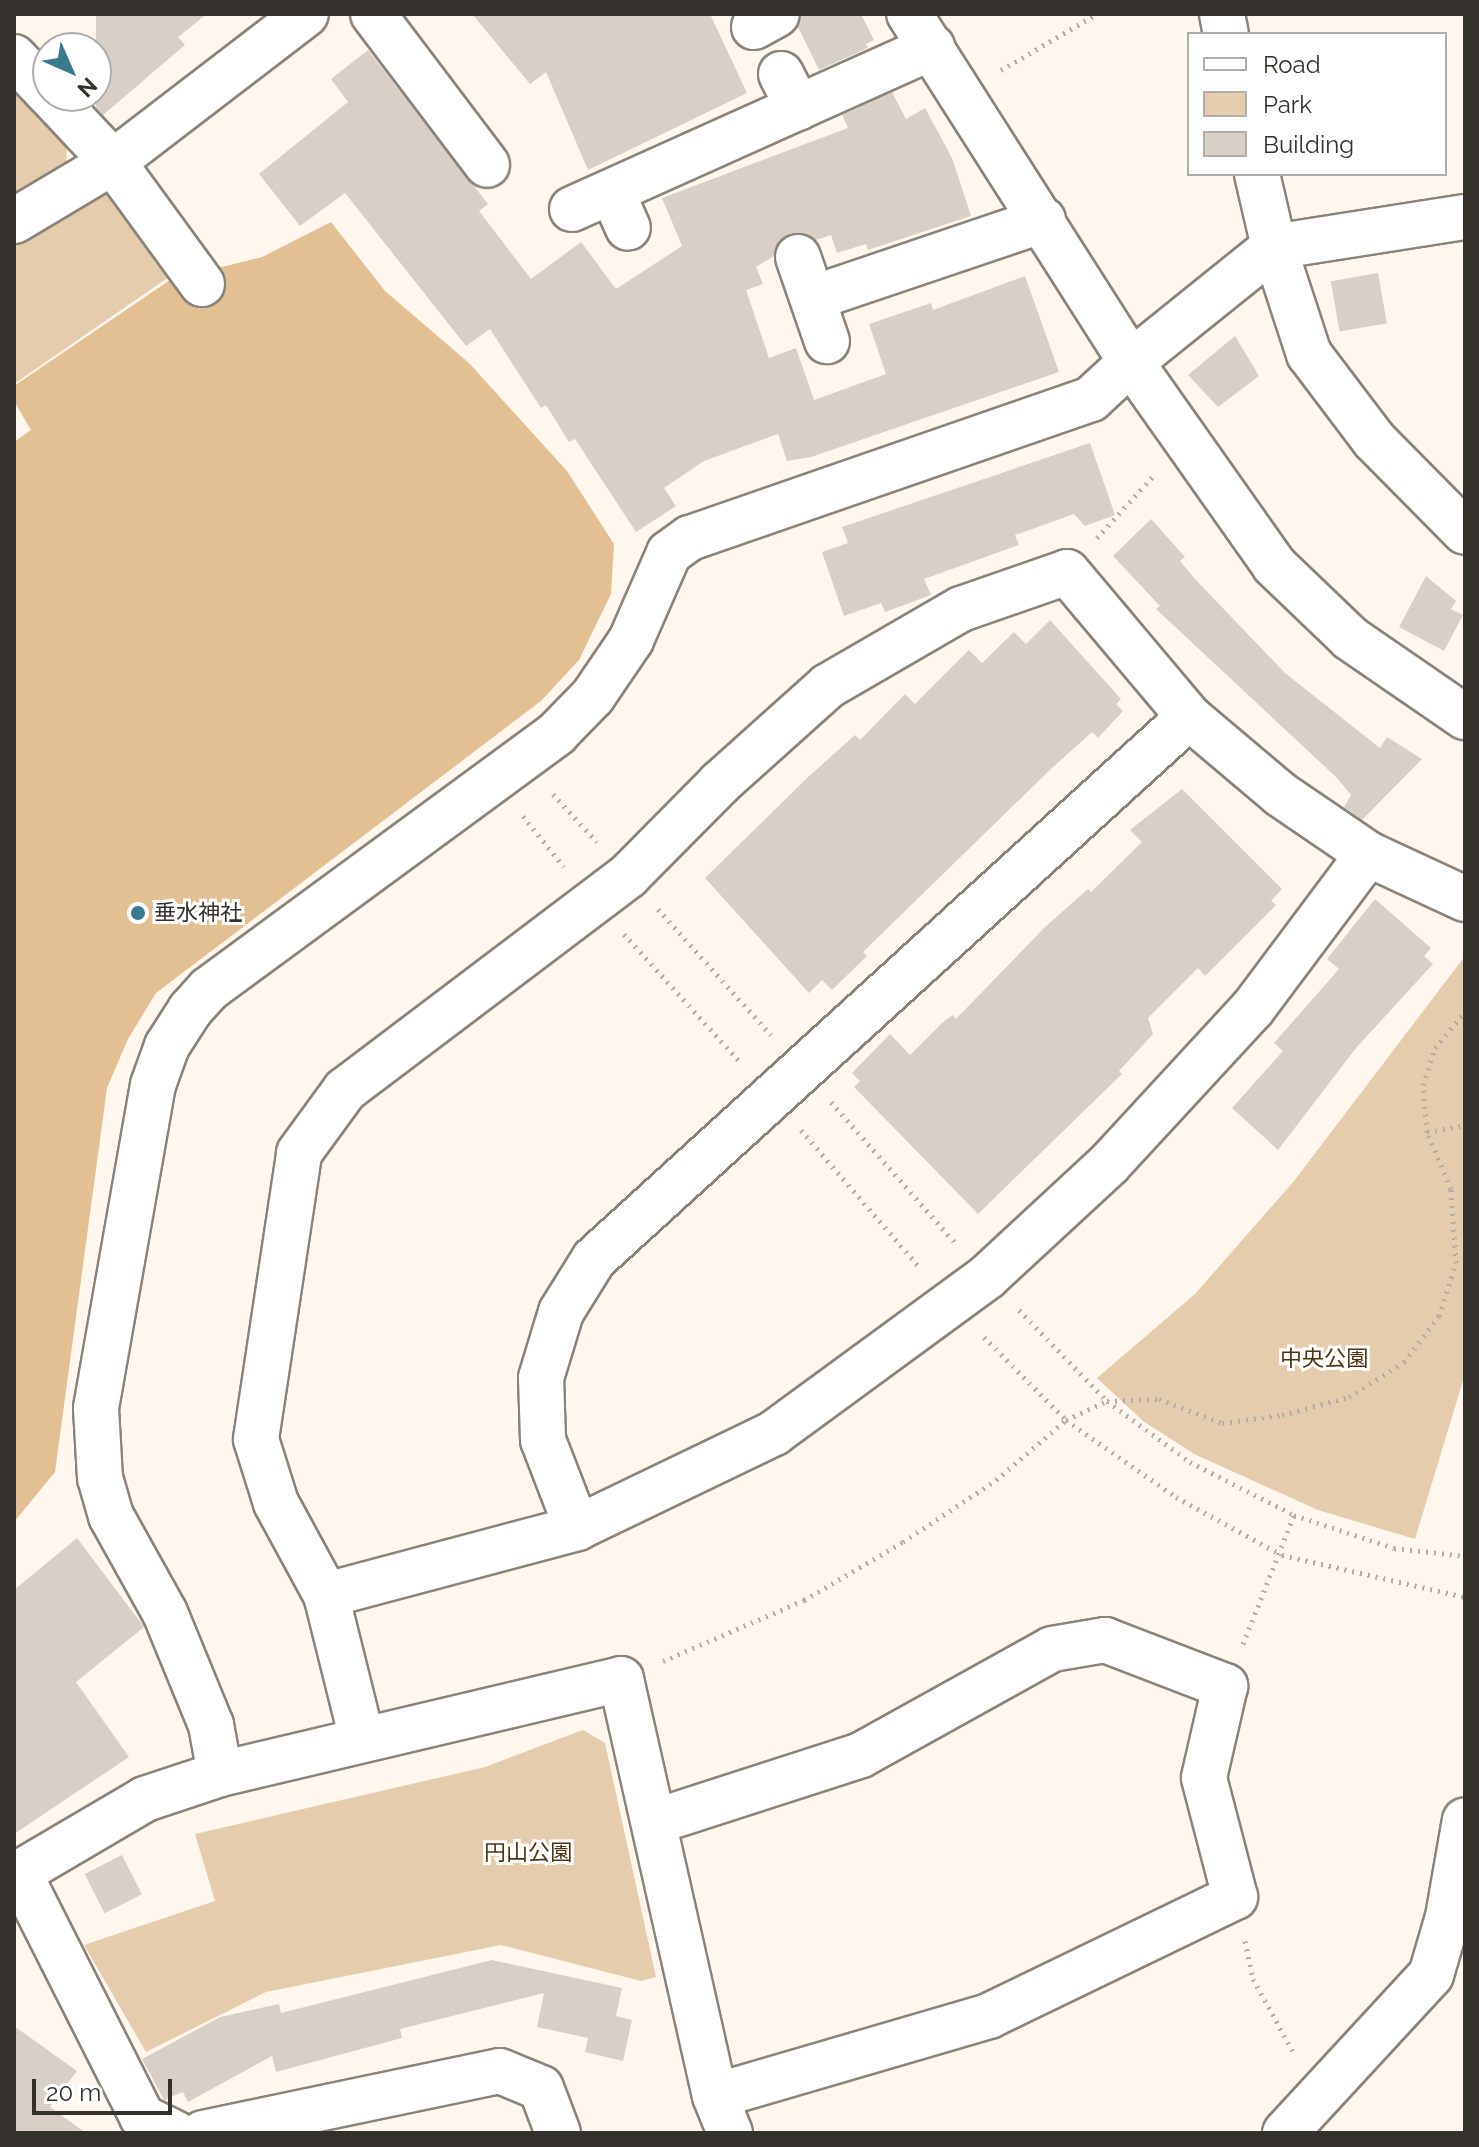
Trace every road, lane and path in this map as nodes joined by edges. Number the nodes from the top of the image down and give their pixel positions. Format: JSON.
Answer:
{"nodes":[{"id":1,"x":306,"y":14,"type":"edge"},
{"id":2,"x":373,"y":14,"type":"edge"},
{"id":3,"x":1097,"y":14,"type":"edge"},
{"id":4,"x":920,"y":30,"type":"edge"},
{"id":5,"x":14,"y":57,"type":"edge"},
{"id":6,"x":32,"y":76,"type":"edge"},
{"id":7,"x":962,"y":93,"type":"junction"},
{"id":8,"x":66,"y":112,"type":"edge"},
{"id":9,"x":113,"y":162,"type":"junction"},
{"id":10,"x":487,"y":165,"type":"dead end"},
{"id":11,"x":1257,"y":176,"type":"edge"},
{"id":12,"x":572,"y":209,"type":"dead end"},
{"id":13,"x":1465,"y":217,"type":"edge"},
{"id":14,"x":1043,"y":220,"type":"junction"},
{"id":15,"x":14,"y":221,"type":"edge"},
{"id":16,"x":1274,"y":247,"type":"junction"},
{"id":17,"x":798,"y":257,"type":"dead end"},
{"id":18,"x":202,"y":284,"type":"dead end"},
{"id":19,"x":813,"y":298,"type":"junction"},
{"id":20,"x":827,"y":341,"type":"dead end"},
{"id":21,"x":1131,"y":362,"type":"junction"},
{"id":22,"x":1187,"y":437,"type":"junction"},
{"id":23,"x":1465,"y":485,"type":"edge"},
{"id":24,"x":1423,"y":494,"type":"junction"},
{"id":25,"x":1465,"y":532,"type":"edge"},
{"id":26,"x":1067,"y":572,"type":"junction"},
{"id":27,"x":1189,"y":717,"type":"junction"},
{"id":28,"x":1465,"y":717,"type":"edge"},
{"id":29,"x":508,"y":773,"type":"junction"},
{"id":30,"x":1368,"y":854,"type":"junction"},
{"id":31,"x":610,"y":888,"type":"junction"},
{"id":32,"x":1465,"y":899,"type":"edge"},
{"id":33,"x":1465,"y":1012,"type":"edge"},
{"id":34,"x":786,"y":1082,"type":"junction"},
{"id":35,"x":1465,"y":1125,"type":"edge"},
{"id":36,"x":1427,"y":1132,"type":"junction"},
{"id":37,"x":987,"y":1277,"type":"junction"},
{"id":38,"x":952,"y":1304,"type":"junction"},
{"id":39,"x":1107,"y":1401,"type":"junction"},
{"id":40,"x":1066,"y":1420,"type":"junction"},
{"id":41,"x":1294,"y":1515,"type":"junction"},
{"id":42,"x":577,"y":1528,"type":"junction"},
{"id":43,"x":1282,"y":1555,"type":"junction"},
{"id":44,"x":1465,"y":1556,"type":"edge"},
{"id":45,"x":326,"y":1595,"type":"junction"},
{"id":46,"x":1465,"y":1597,"type":"edge"},
{"id":47,"x":621,"y":1679,"type":"junction"},
{"id":48,"x":1225,"y":1686,"type":"junction"},
{"id":49,"x":362,"y":1739,"type":"junction"},
{"id":50,"x":220,"y":1774,"type":"junction"},
{"id":51,"x":1465,"y":1820,"type":"edge"},
{"id":52,"x":657,"y":1821,"type":"junction"},
{"id":53,"x":17,"y":1874,"type":"edge"},
{"id":54,"x":1235,"y":1897,"type":"junction"},
{"id":55,"x":1457,"y":1919,"type":"edge"},
{"id":56,"x":1322,"y":2096,"type":"junction"},
{"id":57,"x":723,"y":2114,"type":"edge"},
{"id":58,"x":175,"y":2133,"type":"edge"},
{"id":59,"x":203,"y":2133,"type":"edge"},
{"id":60,"x":558,"y":2133,"type":"edge"},
{"id":61,"x":1285,"y":2133,"type":"edge"}],
"edges":[{"from":1,"to":9,"type":"street"},
{"from":2,"to":10,"type":"street"},
{"from":3,"to":7,"type":"path"},
{"from":4,"to":7,"type":"street"},
{"from":4,"to":12,"type":"street"},
{"from":5,"to":6,"type":"street"},
{"from":7,"to":14,"type":"street"},
{"from":8,"to":9,"type":"street"},
{"from":9,"to":15,"type":"street"},
{"from":9,"to":18,"type":"street"},
{"from":11,"to":16,"type":"street"},
{"from":13,"to":16,"type":"street"},
{"from":14,"to":19,"type":"street"},
{"from":14,"to":21,"type":"street"},
{"from":16,"to":21,"type":"street"},
{"from":16,"to":24,"type":"street"},
{"from":17,"to":19,"type":"street"},
{"from":19,"to":20,"type":"street"},
{"from":21,"to":22,"type":"street"},
{"from":21,"to":29,"type":"street"},
{"from":22,"to":26,"type":"path"},
{"from":22,"to":28,"type":"street"},
{"from":23,"to":24,"type":"street"},
{"from":24,"to":25,"type":"street"},
{"from":26,"to":27,"type":"street"},
{"from":26,"to":31,"type":"street"},
{"from":27,"to":30,"type":"street"},
{"from":27,"to":34,"type":"street"},
{"from":29,"to":31,"type":"path"},
{"from":29,"to":31,"type":"path"},
{"from":29,"to":50,"type":"street"},
{"from":30,"to":32,"type":"street"},
{"from":30,"to":37,"type":"street"},
{"from":31,"to":34,"type":"path"},
{"from":31,"to":34,"type":"path"},
{"from":31,"to":45,"type":"street"},
{"from":33,"to":36,"type":"path"},
{"from":34,"to":37,"type":"path"},
{"from":34,"to":38,"type":"path"},
{"from":34,"to":42,"type":"street"},
{"from":35,"to":36,"type":"path"},
{"from":36,"to":39,"type":"path"},
{"from":37,"to":38,"type":"street"},
{"from":37,"to":39,"type":"path"},
{"from":38,"to":40,"type":"path"},
{"from":38,"to":42,"type":"street"},
{"from":39,"to":40,"type":"path"},
{"from":39,"to":41,"type":"path"},
{"from":40,"to":43,"type":"path"},
{"from":40,"to":47,"type":"path"},
{"from":41,"to":43,"type":"path"},
{"from":41,"to":44,"type":"path"},
{"from":42,"to":45,"type":"street"},
{"from":43,"to":46,"type":"path"},
{"from":43,"to":48,"type":"path"},
{"from":45,"to":49,"type":"street"},
{"from":47,"to":49,"type":"street"},
{"from":47,"to":52,"type":"street"},
{"from":48,"to":52,"type":"street"},
{"from":48,"to":54,"type":"street"},
{"from":49,"to":50,"type":"street"},
{"from":50,"to":53,"type":"street"},
{"from":51,"to":55,"type":"street"},
{"from":52,"to":57,"type":"street"},
{"from":53,"to":58,"type":"street"},
{"from":54,"to":56,"type":"path"},
{"from":54,"to":57,"type":"street"},
{"from":55,"to":56,"type":"street"},
{"from":56,"to":61,"type":"street"},
{"from":59,"to":60,"type":"street"}]}
